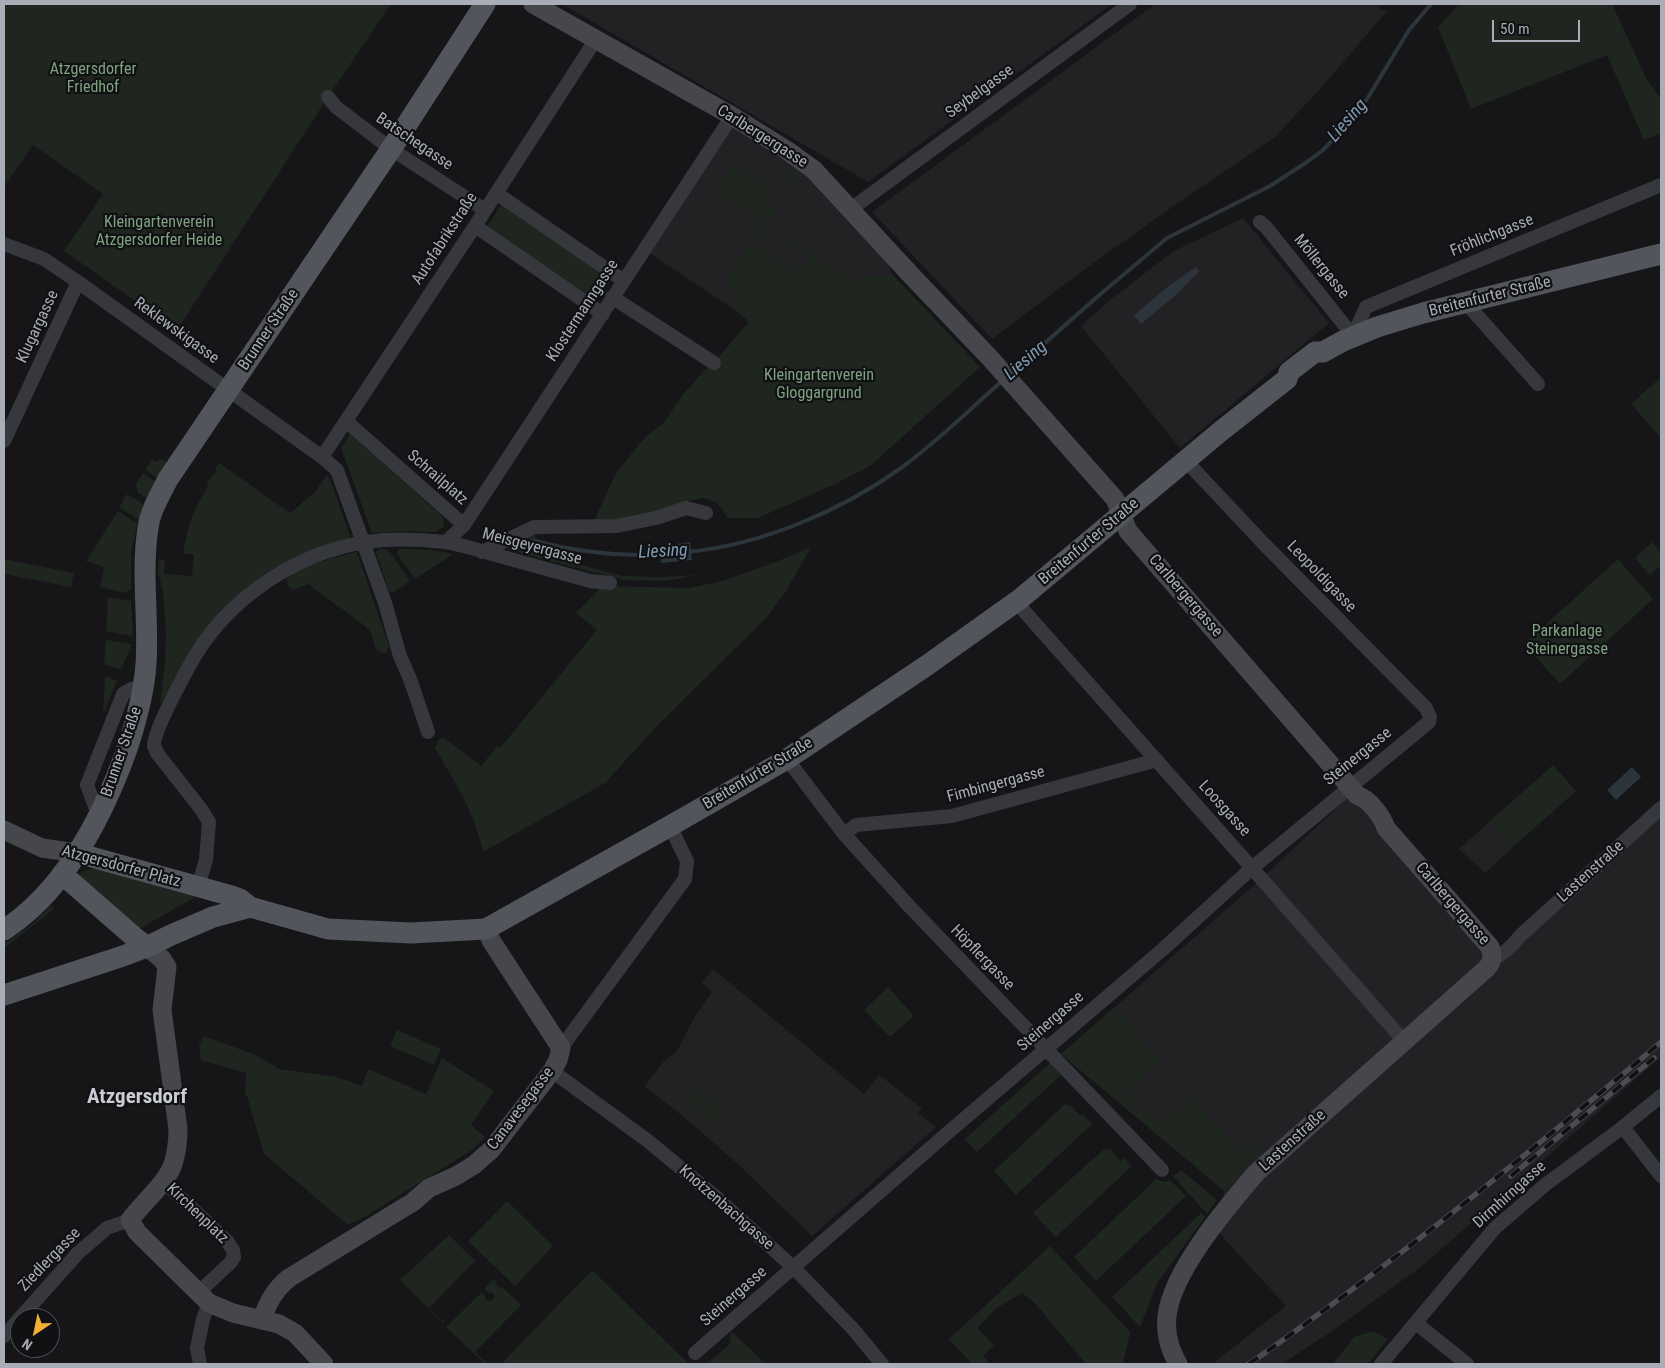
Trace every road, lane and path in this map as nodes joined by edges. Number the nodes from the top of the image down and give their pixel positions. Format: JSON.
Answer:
{"nodes":[{"id":1,"x":486,"y":4,"type":"edge"},
{"id":2,"x":533,"y":4,"type":"edge"},
{"id":3,"x":1130,"y":4,"type":"edge"},
{"id":4,"x":596,"y":39,"type":"junction"},
{"id":5,"x":328,"y":97,"type":"dead end"},
{"id":6,"x":732,"y":116,"type":"junction"},
{"id":7,"x":391,"y":149,"type":"junction"},
{"id":8,"x":1661,"y":185,"type":"edge"},
{"id":9,"x":496,"y":193,"type":"junction"},
{"id":10,"x":851,"y":209,"type":"junction"},
{"id":11,"x":485,"y":210,"type":"junction"},
{"id":12,"x":1260,"y":222,"type":"dead end"},
{"id":13,"x":474,"y":226,"type":"junction"},
{"id":14,"x":4,"y":244,"type":"edge"},
{"id":15,"x":1661,"y":254,"type":"edge"},
{"id":16,"x":624,"y":281,"type":"junction"},
{"id":17,"x":78,"y":282,"type":"junction"},
{"id":18,"x":612,"y":297,"type":"junction"},
{"id":19,"x":1466,"y":303,"type":"junction"},
{"id":20,"x":603,"y":314,"type":"junction"},
{"id":21,"x":1354,"y":336,"type":"junction"},
{"id":22,"x":714,"y":363,"type":"dead end"},
{"id":23,"x":1538,"y":384,"type":"dead end"},
{"id":24,"x":228,"y":390,"type":"junction"},
{"id":25,"x":346,"y":421,"type":"junction"},
{"id":26,"x":4,"y":441,"type":"edge"},
{"id":27,"x":322,"y":457,"type":"junction"},
{"id":28,"x":1186,"y":461,"type":"junction"},
{"id":29,"x":706,"y":513,"type":"dead end"},
{"id":30,"x":1122,"y":515,"type":"junction"},
{"id":31,"x":464,"y":525,"type":"junction"},
{"id":32,"x":446,"y":542,"type":"junction"},
{"id":33,"x":362,"y":543,"type":"junction"},
{"id":34,"x":482,"y":552,"type":"junction"},
{"id":35,"x":610,"y":583,"type":"dead end"},
{"id":36,"x":1016,"y":602,"type":"junction"},
{"id":37,"x":1430,"y":717,"type":"joint"},
{"id":38,"x":428,"y":732,"type":"dead end"},
{"id":39,"x":787,"y":759,"type":"junction"},
{"id":40,"x":1157,"y":760,"type":"junction"},
{"id":41,"x":1354,"y":791,"type":"junction"},
{"id":42,"x":1661,"y":808,"type":"edge"},
{"id":43,"x":670,"y":826,"type":"junction"},
{"id":44,"x":4,"y":830,"type":"edge"},
{"id":45,"x":844,"y":834,"type":"junction"},
{"id":46,"x":42,"y":848,"type":"junction"},
{"id":47,"x":77,"y":853,"type":"junction"},
{"id":48,"x":1252,"y":868,"type":"junction"},
{"id":49,"x":62,"y":874,"type":"junction"},
{"id":50,"x":203,"y":888,"type":"junction"},
{"id":51,"x":250,"y":907,"type":"junction"},
{"id":52,"x":213,"y":917,"type":"junction"},
{"id":53,"x":486,"y":929,"type":"junction"},
{"id":54,"x":4,"y":930,"type":"edge"},
{"id":55,"x":148,"y":947,"type":"junction"},
{"id":56,"x":1492,"y":960,"type":"junction"},
{"id":57,"x":4,"y":995,"type":"edge"},
{"id":58,"x":1404,"y":1042,"type":"junction"},
{"id":59,"x":561,"y":1048,"type":"junction"},
{"id":60,"x":1045,"y":1050,"type":"junction"},
{"id":61,"x":552,"y":1071,"type":"junction"},
{"id":62,"x":1661,"y":1096,"type":"edge"},
{"id":63,"x":1623,"y":1127,"type":"junction"},
{"id":64,"x":1162,"y":1170,"type":"dead end"},
{"id":65,"x":1661,"y":1176,"type":"edge"},
{"id":66,"x":163,"y":1181,"type":"junction"},
{"id":67,"x":130,"y":1220,"type":"junction"},
{"id":68,"x":794,"y":1268,"type":"junction"},
{"id":69,"x":204,"y":1298,"type":"junction"},
{"id":70,"x":262,"y":1319,"type":"junction"},
{"id":71,"x":1416,"y":1323,"type":"junction"},
{"id":72,"x":4,"y":1336,"type":"edge"},
{"id":73,"x":695,"y":1353,"type":"dead end"},
{"id":74,"x":200,"y":1364,"type":"edge"},
{"id":75,"x":324,"y":1364,"type":"edge"},
{"id":76,"x":882,"y":1364,"type":"edge"},
{"id":77,"x":1178,"y":1364,"type":"edge"},
{"id":78,"x":1382,"y":1364,"type":"edge"},
{"id":79,"x":1467,"y":1364,"type":"edge"}],
"edges":[{"from":1,"to":7,"type":"main road","name":"Brunner Straße"},
{"from":2,"to":4,"type":"street","name":"Carlbergergasse"},
{"from":3,"to":10,"type":"street","name":"Seybelgasse"},
{"from":4,"to":6,"type":"street","name":"Carlbergergasse"},
{"from":4,"to":9,"type":"street","name":"Autofabrikstraße"},
{"from":5,"to":7,"type":"street","name":"Batschegasse"},
{"from":6,"to":10,"type":"street","name":"Carlbergergasse"},
{"from":6,"to":16,"type":"street","name":"Klostermanngasse"},
{"from":7,"to":11,"type":"street","name":"Batschegasse"},
{"from":7,"to":24,"type":"main road","name":"Brunner Straße"},
{"from":8,"to":21,"type":"street","name":"Fröhlichgasse"},
{"from":9,"to":11,"type":"street","name":"Autofabrikstraße"},
{"from":9,"to":16,"type":"street"},
{"from":10,"to":30,"type":"street","name":"Carlbergergasse"},
{"from":11,"to":13,"type":"street","name":"Autofabrikstraße"},
{"from":12,"to":21,"type":"street","name":"Möllergasse"},
{"from":13,"to":20,"type":"street"},
{"from":13,"to":25,"type":"street","name":"Autofabrikstraße"},
{"from":14,"to":17,"type":"street","name":"Reklewskigasse"},
{"from":15,"to":19,"type":"main road","name":"Breitenfurter Straße"},
{"from":16,"to":18,"type":"street","name":"Klostermanngasse"},
{"from":17,"to":24,"type":"street","name":"Reklewskigasse"},
{"from":17,"to":26,"type":"street","name":"Klugargasse"},
{"from":18,"to":20,"type":"street","name":"Klostermanngasse"},
{"from":18,"to":22,"type":"street"},
{"from":19,"to":21,"type":"main road","name":"Breitenfurter Straße"},
{"from":19,"to":23,"type":"street"},
{"from":20,"to":31,"type":"street","name":"Klostermanngasse"},
{"from":21,"to":28,"type":"main road","name":"Breitenfurter Straße"},
{"from":24,"to":27,"type":"street","name":"Reklewskigasse"},
{"from":24,"to":47,"type":"main road","name":"Brunner Straße"},
{"from":25,"to":27,"type":"street","name":"Autofabrikstraße"},
{"from":25,"to":31,"type":"street","name":"Schrailplatz"},
{"from":27,"to":33,"type":"street"},
{"from":28,"to":30,"type":"main road","name":"Breitenfurter Straße"},
{"from":28,"to":37,"type":"street","name":"Leopoldigasse"},
{"from":29,"to":34,"type":"street"},
{"from":30,"to":36,"type":"main road","name":"Breitenfurter Straße"},
{"from":30,"to":41,"type":"street","name":"Carlbergergasse"},
{"from":31,"to":32,"type":"street","name":"Schrailplatz"},
{"from":32,"to":33,"type":"street"},
{"from":32,"to":34,"type":"street","name":"Meisgeyergasse"},
{"from":33,"to":38,"type":"street"},
{"from":33,"to":50,"type":"street"},
{"from":34,"to":35,"type":"street","name":"Meisgeyergasse"},
{"from":36,"to":39,"type":"main road","name":"Breitenfurter Straße"},
{"from":36,"to":40,"type":"street","name":"Loosgasse"},
{"from":37,"to":41,"type":"street","name":"Steinergasse"},
{"from":39,"to":43,"type":"main road","name":"Breitenfurter Straße"},
{"from":39,"to":45,"type":"street","name":"Höpflergasse"},
{"from":40,"to":45,"type":"street","name":"Fimbingergasse"},
{"from":40,"to":48,"type":"street","name":"Loosgasse"},
{"from":41,"to":48,"type":"street","name":"Steinergasse"},
{"from":41,"to":56,"type":"street","name":"Carlbergergasse"},
{"from":42,"to":56,"type":"street","name":"Lastenstraße"},
{"from":43,"to":53,"type":"main road","name":"Breitenfurter Straße"},
{"from":43,"to":59,"type":"street","name":"Canavesegasse"},
{"from":44,"to":46,"type":"street"},
{"from":45,"to":60,"type":"street","name":"Höpflergasse"},
{"from":46,"to":47,"type":"street","name":"Atzgersdorfer Platz"},
{"from":46,"to":49,"type":"street","name":"Atzgersdorfer Platz"},
{"from":47,"to":49,"type":"main road","name":"Brunner Straße"},
{"from":47,"to":50,"type":"main road","name":"Atzgersdorfer Platz"},
{"from":48,"to":58,"type":"street","name":"Loosgasse"},
{"from":48,"to":60,"type":"street","name":"Steinergasse"},
{"from":49,"to":54,"type":"main road","name":"Brunner Straße"},
{"from":49,"to":55,"type":"main road","name":"Atzgersdorfer Platz"},
{"from":50,"to":51,"type":"main road","name":"Atzgersdorfer Platz"},
{"from":50,"to":52,"type":"main road"},
{"from":51,"to":52,"type":"main road"},
{"from":51,"to":53,"type":"main road","name":"Breitenfurter Straße"},
{"from":52,"to":55,"type":"main road"},
{"from":53,"to":59,"type":"street"},
{"from":55,"to":57,"type":"main road"},
{"from":55,"to":66,"type":"street"},
{"from":56,"to":58,"type":"street","name":"Lastenstraße"},
{"from":58,"to":77,"type":"street","name":"Lastenstraße"},
{"from":59,"to":61,"type":"street","name":"Canavesegasse"},
{"from":60,"to":64,"type":"street","name":"Höpflergasse"},
{"from":60,"to":68,"type":"street","name":"Steinergasse"},
{"from":61,"to":68,"type":"street","name":"Knotzenbachgasse"},
{"from":61,"to":70,"type":"street","name":"Canavesegasse"},
{"from":62,"to":63,"type":"street","name":"Dirmhirngasse"},
{"from":63,"to":65,"type":"street"},
{"from":63,"to":71,"type":"street","name":"Dirmhirngasse"},
{"from":66,"to":67,"type":"street","name":"Kirchenplatz"},
{"from":66,"to":69,"type":"street","name":"Kirchenplatz"},
{"from":67,"to":69,"type":"street"},
{"from":67,"to":72,"type":"street","name":"Ziedlergasse"},
{"from":68,"to":73,"type":"street","name":"Steinergasse"},
{"from":68,"to":76,"type":"street","name":"Knotzenbachgasse"},
{"from":69,"to":70,"type":"street"},
{"from":69,"to":74,"type":"street"},
{"from":70,"to":75,"type":"street"},
{"from":71,"to":78,"type":"street","name":"Dirmhirngasse"},
{"from":71,"to":79,"type":"street"}]}
